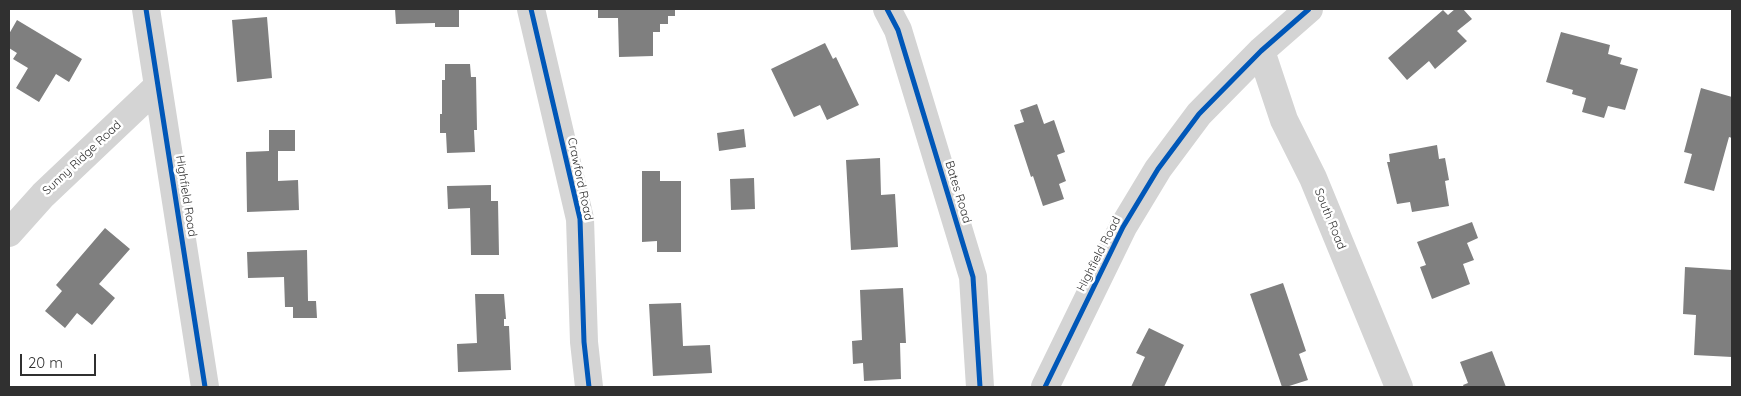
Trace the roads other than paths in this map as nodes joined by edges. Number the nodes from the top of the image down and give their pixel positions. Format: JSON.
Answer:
{"nodes":[{"id":1,"x":146,"y":9,"type":"edge"},
{"id":2,"x":531,"y":9,"type":"edge"},
{"id":3,"x":887,"y":9,"type":"edge"},
{"id":4,"x":1309,"y":9,"type":"edge"},
{"id":5,"x":1261,"y":51,"type":"junction"},
{"id":6,"x":158,"y":86,"type":"junction"},
{"id":7,"x":9,"y":233,"type":"edge"},
{"id":8,"x":206,"y":387,"type":"edge"},
{"id":9,"x":588,"y":387,"type":"edge"},
{"id":10,"x":980,"y":387,"type":"edge"},
{"id":11,"x":1044,"y":387,"type":"edge"},
{"id":12,"x":1399,"y":387,"type":"edge"}],
"edges":[{"from":1,"to":6,"type":"street","name":"Highfield Road"},
{"from":2,"to":9,"type":"street","name":"Crawford Road"},
{"from":3,"to":10,"type":"street","name":"Bates Road"},
{"from":4,"to":5,"type":"street","name":"Highfield Road"},
{"from":5,"to":11,"type":"street","name":"Highfield Road"},
{"from":5,"to":12,"type":"street","name":"South Road"},
{"from":6,"to":7,"type":"street","name":"Sunny Ridge Road"},
{"from":6,"to":8,"type":"street","name":"Highfield Road"}]}
